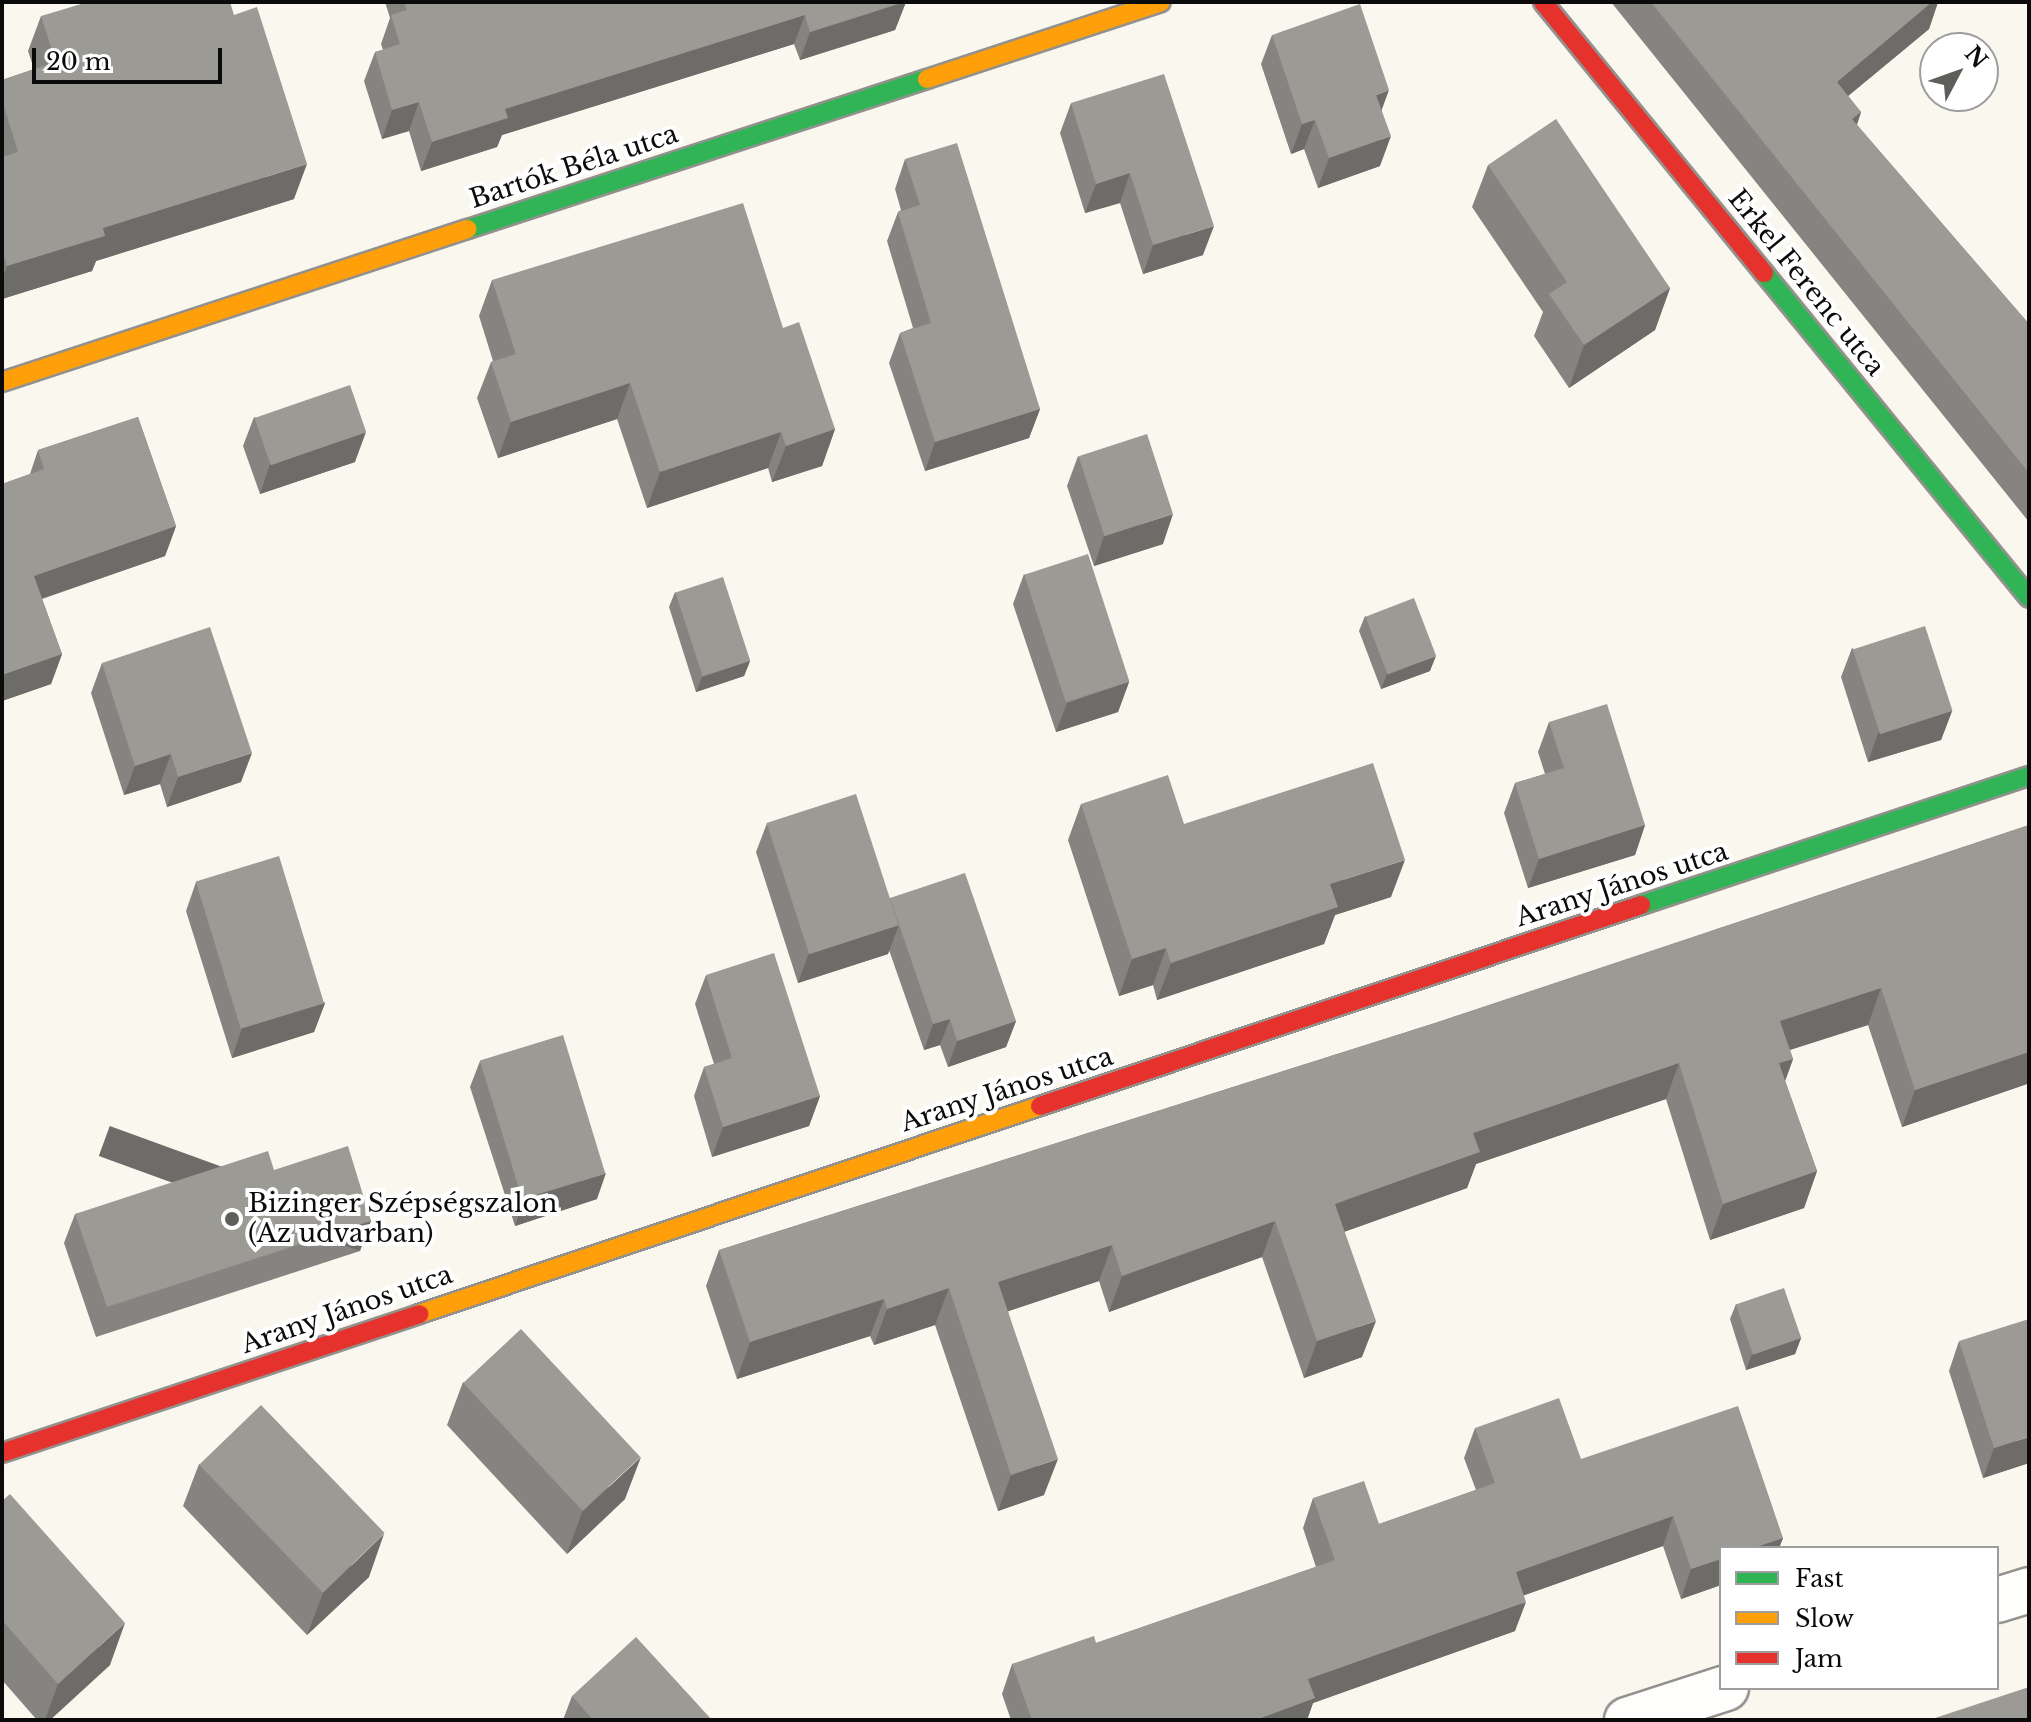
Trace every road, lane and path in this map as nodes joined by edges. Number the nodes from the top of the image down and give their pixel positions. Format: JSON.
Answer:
{"nodes":[{"id":1,"x":1161,"y":2,"type":"edge"},
{"id":2,"x":1543,"y":2,"type":"edge"},
{"id":3,"x":2,"y":382,"type":"edge"},
{"id":4,"x":2029,"y":598,"type":"edge"},
{"id":5,"x":2029,"y":776,"type":"edge"},
{"id":6,"x":2,"y":1453,"type":"edge"},
{"id":7,"x":2029,"y":1590,"type":"edge"},
{"id":8,"x":1999,"y":1599,"type":"edge"},
{"id":9,"x":1720,"y":1690,"type":"edge"},
{"id":10,"x":1627,"y":1720,"type":"edge"}],
"edges":[{"from":1,"to":3,"type":"street","name":"Bartók Béla utca"},
{"from":2,"to":4,"type":"street","name":"Erkel Ferenc utca"},
{"from":5,"to":6,"type":"street","name":"Arany János utca"},
{"from":7,"to":8,"type":"street"},
{"from":9,"to":10,"type":"street"}]}
